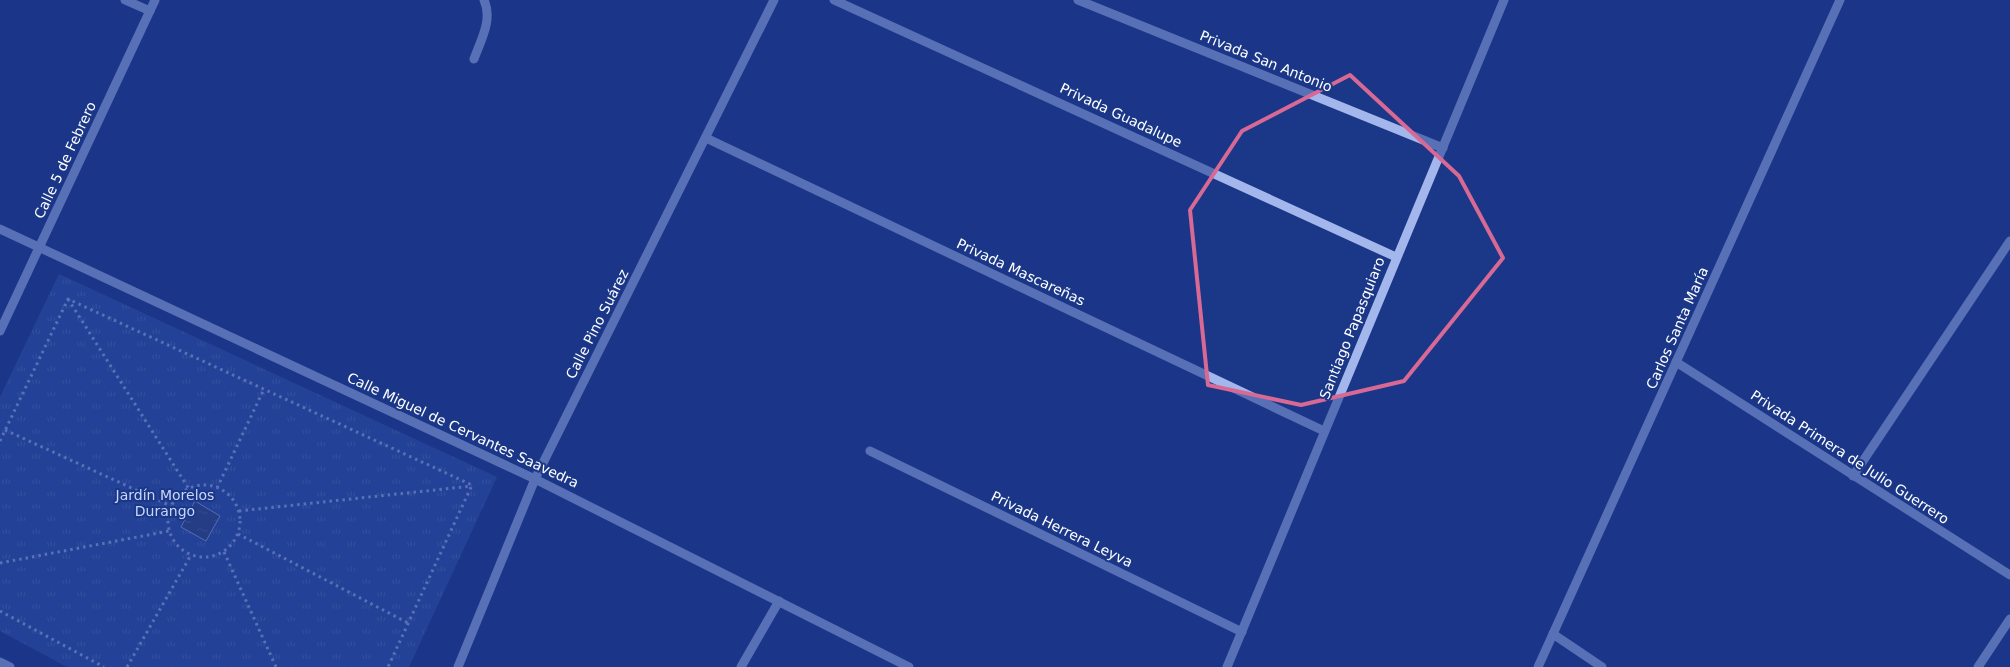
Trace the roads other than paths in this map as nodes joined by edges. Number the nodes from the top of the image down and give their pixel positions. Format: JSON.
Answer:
{"nodes":[{"id":1,"x":126,"y":0,"type":"edge"},
{"id":2,"x":155,"y":0,"type":"edge"},
{"id":3,"x":484,"y":0,"type":"edge"},
{"id":4,"x":774,"y":0,"type":"edge"},
{"id":5,"x":834,"y":0,"type":"edge"},
{"id":6,"x":1078,"y":0,"type":"edge"},
{"id":7,"x":1504,"y":0,"type":"edge"},
{"id":8,"x":1840,"y":0,"type":"edge"},
{"id":9,"x":150,"y":11,"type":"junction"},
{"id":10,"x":474,"y":59,"type":"dead end"},
{"id":11,"x":706,"y":138,"type":"junction"},
{"id":12,"x":1442,"y":148,"type":"junction"},
{"id":13,"x":0,"y":228,"type":"edge"},
{"id":14,"x":2010,"y":241,"type":"edge"},
{"id":15,"x":40,"y":246,"type":"junction"},
{"id":16,"x":1396,"y":257,"type":"junction"},
{"id":17,"x":0,"y":331,"type":"edge"},
{"id":18,"x":1676,"y":362,"type":"junction"},
{"id":19,"x":1324,"y":431,"type":"junction"},
{"id":20,"x":870,"y":451,"type":"dead end"},
{"id":21,"x":1853,"y":476,"type":"junction"},
{"id":22,"x":535,"y":479,"type":"junction"},
{"id":23,"x":2010,"y":575,"type":"edge"},
{"id":24,"x":779,"y":602,"type":"junction"},
{"id":25,"x":2010,"y":619,"type":"edge"},
{"id":26,"x":1242,"y":632,"type":"junction"},
{"id":27,"x":1553,"y":634,"type":"junction"},
{"id":28,"x":0,"y":662,"type":"edge"},
{"id":29,"x":10,"y":667,"type":"edge"},
{"id":30,"x":458,"y":667,"type":"edge"},
{"id":31,"x":741,"y":667,"type":"edge"},
{"id":32,"x":909,"y":667,"type":"edge"},
{"id":33,"x":1227,"y":667,"type":"edge"},
{"id":34,"x":1538,"y":667,"type":"edge"},
{"id":35,"x":1602,"y":667,"type":"edge"},
{"id":36,"x":1978,"y":667,"type":"edge"}],
"edges":[{"from":1,"to":9,"type":"street"},
{"from":2,"to":9,"type":"street","name":"Calle 5 de Febrero"},
{"from":3,"to":10,"type":"street"},
{"from":4,"to":11,"type":"street","name":"Calle Pino Suárez"},
{"from":5,"to":16,"type":"street","name":"Privada Guadalupe"},
{"from":6,"to":12,"type":"street","name":"Privada San Antonio"},
{"from":7,"to":12,"type":"street","name":"Santiago Papasquiaro"},
{"from":8,"to":18,"type":"street","name":"Carlos Santa María"},
{"from":9,"to":15,"type":"street","name":"Calle 5 de Febrero"},
{"from":11,"to":19,"type":"street","name":"Privada Mascareñas"},
{"from":11,"to":22,"type":"street","name":"Calle Pino Suárez"},
{"from":12,"to":16,"type":"street","name":"Santiago Papasquiaro"},
{"from":13,"to":15,"type":"street","name":"Calle Miguel de Cervantes Saavedra"},
{"from":14,"to":21,"type":"street"},
{"from":15,"to":17,"type":"street","name":"Calle 5 de Febrero"},
{"from":15,"to":22,"type":"street","name":"Calle Miguel de Cervantes Saavedra"},
{"from":16,"to":19,"type":"street","name":"Santiago Papasquiaro"},
{"from":18,"to":21,"type":"street","name":"Privada Primera de Julio Guerrero"},
{"from":18,"to":27,"type":"street","name":"Carlos Santa María"},
{"from":19,"to":26,"type":"street","name":"Santiago Papasquiaro"},
{"from":20,"to":26,"type":"street","name":"Privada Herrera Leyva"},
{"from":21,"to":23,"type":"street","name":"Privada Primera de Julio Guerrero"},
{"from":22,"to":24,"type":"street","name":"Calle Miguel de Cervantes Saavedra"},
{"from":22,"to":30,"type":"street","name":"Calle Pino Suárez"},
{"from":24,"to":31,"type":"street"},
{"from":24,"to":32,"type":"street","name":"Calle Miguel de Cervantes Saavedra"},
{"from":25,"to":36,"type":"street"},
{"from":26,"to":33,"type":"street","name":"Santiago Papasquiaro"},
{"from":27,"to":34,"type":"street","name":"Carlos Santa María"},
{"from":27,"to":35,"type":"street"},
{"from":28,"to":29,"type":"street"}]}
